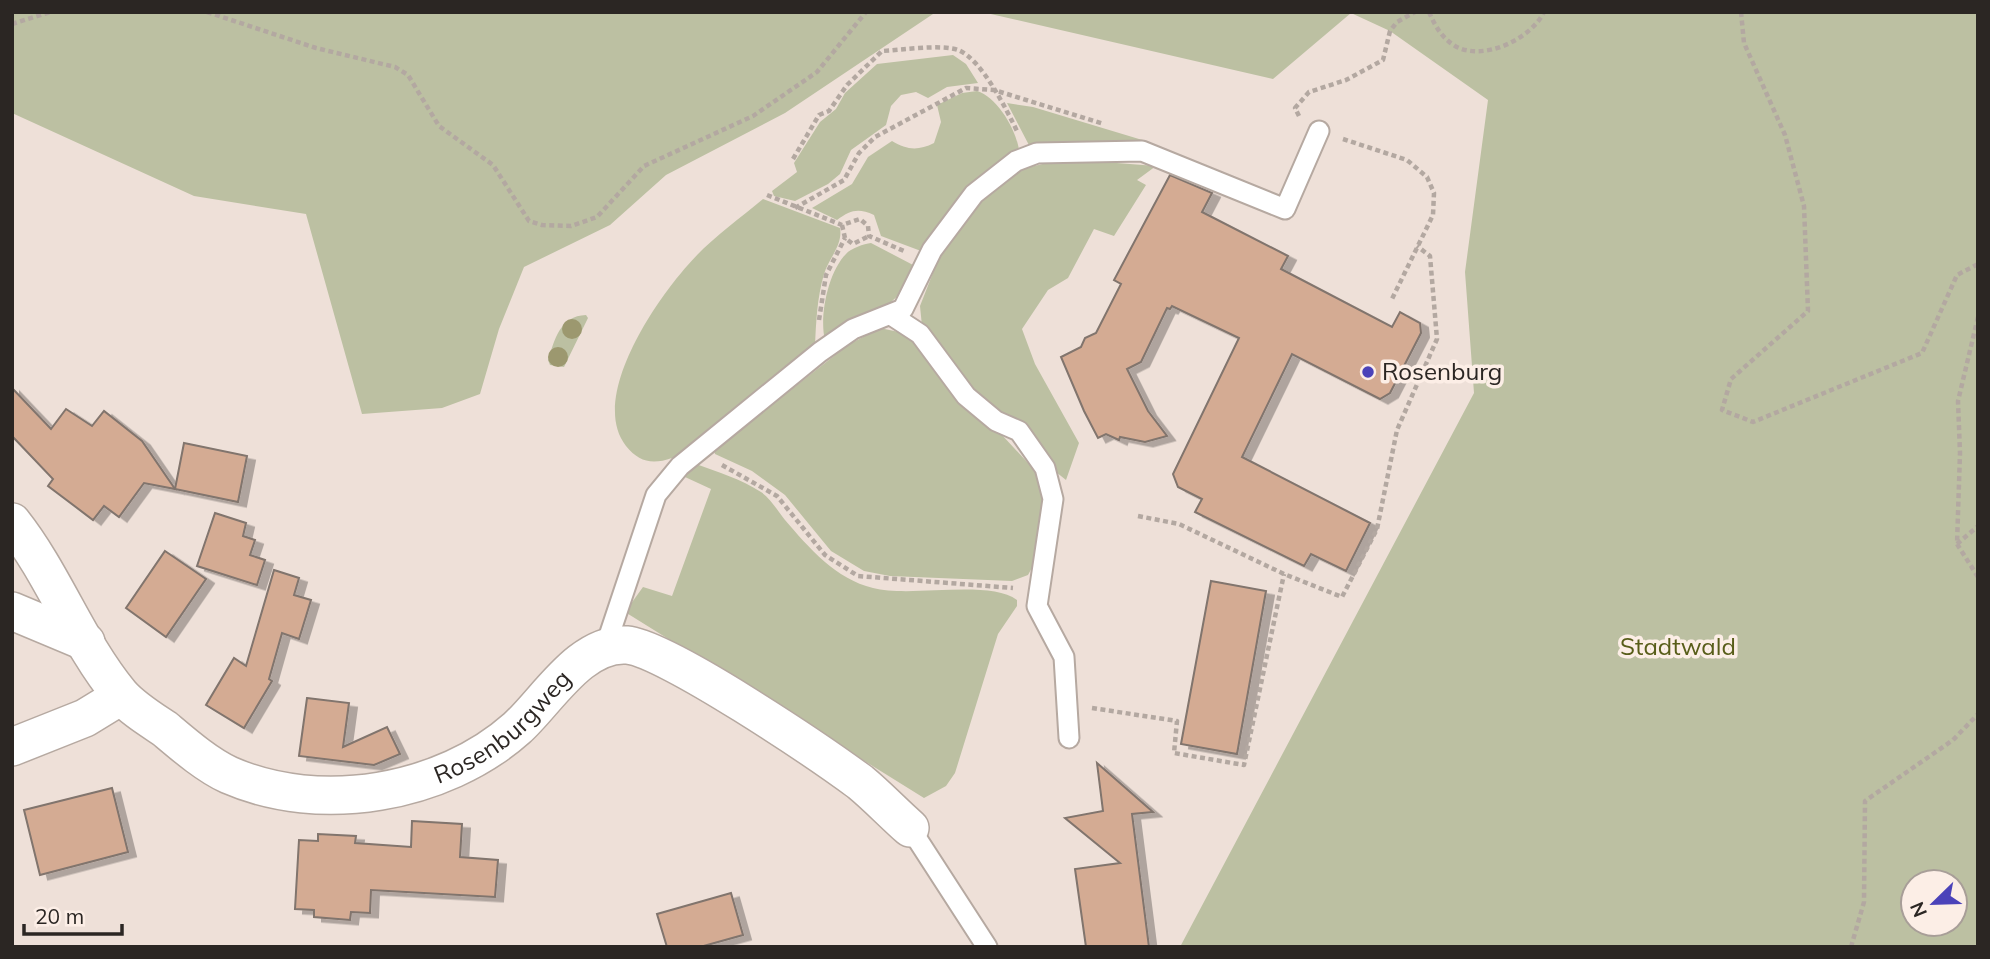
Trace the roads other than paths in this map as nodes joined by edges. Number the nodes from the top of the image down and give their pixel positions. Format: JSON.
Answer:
{"nodes":[{"id":1,"x":1320,"y":131,"type":"road end"},
{"id":2,"x":891,"y":315,"type":"junction"},
{"id":3,"x":12,"y":522,"type":"edge"},
{"id":4,"x":12,"y":611,"type":"edge"},
{"id":5,"x":86,"y":642,"type":"junction"},
{"id":6,"x":605,"y":648,"type":"junction"},
{"id":7,"x":121,"y":696,"type":"junction"},
{"id":8,"x":1069,"y":738,"type":"dead end"},
{"id":9,"x":12,"y":747,"type":"edge"},
{"id":10,"x":910,"y":828,"type":"joint"},
{"id":11,"x":987,"y":947,"type":"edge"}],
"edges":[{"from":1,"to":2,"type":"lane"},
{"from":2,"to":6,"type":"lane"},
{"from":2,"to":8,"type":"lane"},
{"from":3,"to":5,"type":"street","name":"Rosenburgweg"},
{"from":4,"to":5,"type":"street"},
{"from":5,"to":7,"type":"street","name":"Rosenburgweg"},
{"from":6,"to":7,"type":"street","name":"Rosenburgweg"},
{"from":6,"to":10,"type":"street"},
{"from":7,"to":9,"type":"street"},
{"from":10,"to":11,"type":"lane"}]}
